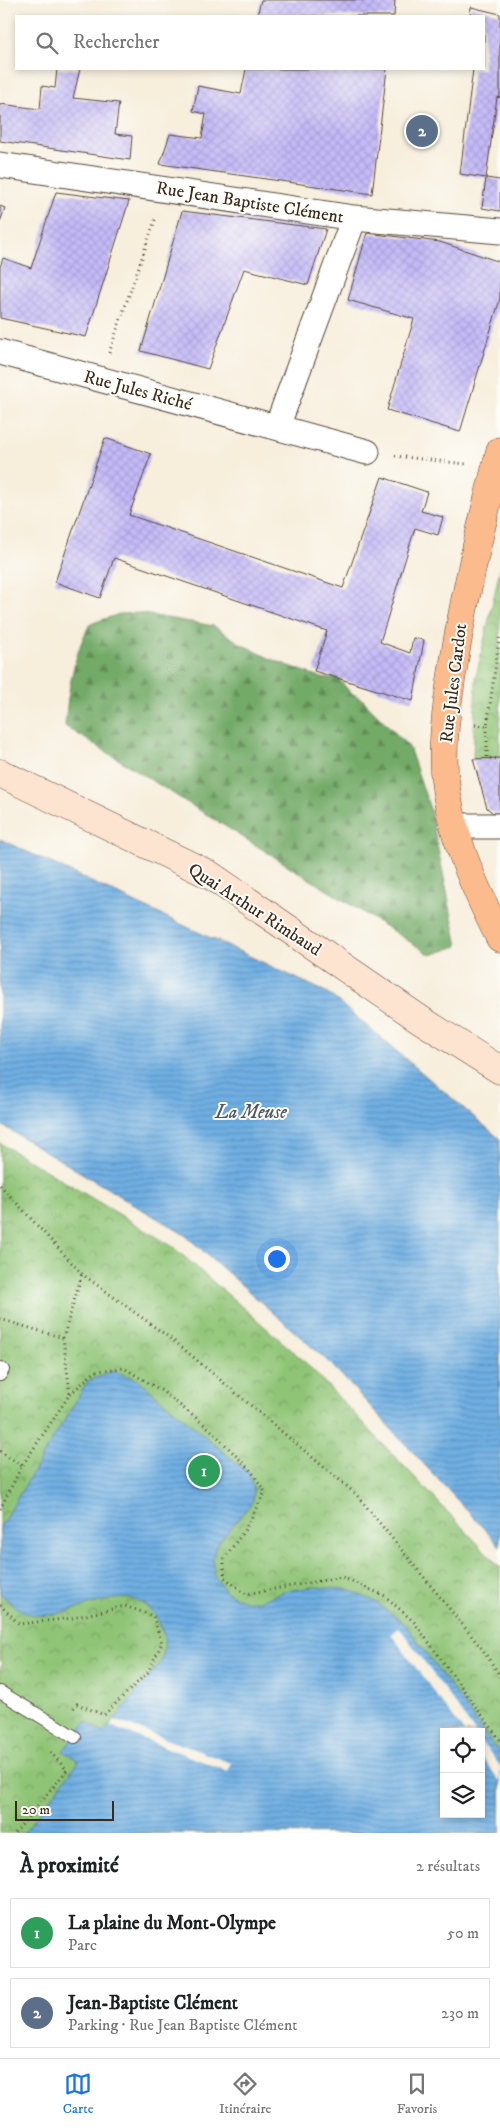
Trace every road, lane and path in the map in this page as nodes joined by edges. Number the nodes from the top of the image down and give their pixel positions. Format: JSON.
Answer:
{"nodes":[{"id":1,"x":0,"y":164,"type":"edge"},
{"id":2,"x":354,"y":218,"type":"junction"},
{"id":3,"x":155,"y":222,"type":"dead end"},
{"id":4,"x":500,"y":231,"type":"edge"},
{"id":5,"x":0,"y":352,"type":"edge"},
{"id":6,"x":100,"y":379,"type":"junction"},
{"id":7,"x":277,"y":427,"type":"junction"},
{"id":8,"x":500,"y":451,"type":"edge"},
{"id":9,"x":367,"y":452,"type":"joint"},
{"id":10,"x":453,"y":462,"type":"dead end"},
{"id":11,"x":500,"y":634,"type":"edge"},
{"id":12,"x":444,"y":724,"type":"junction"},
{"id":13,"x":487,"y":726,"type":"junction"},
{"id":14,"x":500,"y":758,"type":"edge"},
{"id":15,"x":0,"y":773,"type":"edge"},
{"id":16,"x":453,"y":826,"type":"junction"},
{"id":17,"x":500,"y":826,"type":"edge"},
{"id":18,"x":500,"y":938,"type":"edge"},
{"id":19,"x":421,"y":1020,"type":"junction"},
{"id":20,"x":500,"y":1070,"type":"edge"},
{"id":21,"x":500,"y":1088,"type":"edge"},
{"id":22,"x":0,"y":1185,"type":"edge"},
{"id":23,"x":82,"y":1274,"type":"junction"},
{"id":24,"x":0,"y":1319,"type":"edge"},
{"id":25,"x":63,"y":1338,"type":"junction"},
{"id":26,"x":0,"y":1368,"type":"edge"},
{"id":27,"x":0,"y":1375,"type":"edge"},
{"id":28,"x":70,"y":1394,"type":"junction"},
{"id":29,"x":0,"y":1451,"type":"edge"},
{"id":30,"x":22,"y":1466,"type":"junction"},
{"id":31,"x":0,"y":1509,"type":"edge"},
{"id":32,"x":0,"y":1605,"type":"edge"},
{"id":33,"x":500,"y":1676,"type":"edge"},
{"id":34,"x":0,"y":1692,"type":"edge"},
{"id":35,"x":58,"y":1727,"type":"junction"},
{"id":36,"x":75,"y":1737,"type":"dead end"},
{"id":37,"x":500,"y":1740,"type":"edge"},
{"id":38,"x":15,"y":1833,"type":"edge"}],
"edges":[{"from":1,"to":2,"type":"street","name":"Rue Jean Baptiste Clément"},
{"from":2,"to":4,"type":"street","name":"Rue Jean Baptiste Clément"},
{"from":2,"to":7,"type":"street"},
{"from":3,"to":6,"type":"path"},
{"from":5,"to":6,"type":"street","name":"Rue Jules Riché"},
{"from":6,"to":7,"type":"street","name":"Rue Jules Riché"},
{"from":7,"to":9,"type":"street","name":"Rue Jules Riché"},
{"from":8,"to":12,"type":"main road","name":"Rue Jules Cardot"},
{"from":9,"to":10,"type":"path"},
{"from":11,"to":13,"type":"path"},
{"from":12,"to":13,"type":"path"},
{"from":12,"to":16,"type":"main road","name":"Rue Jules Cardot"},
{"from":13,"to":14,"type":"path"},
{"from":15,"to":19,"type":"main road","name":"Quai Arthur Rimbaud"},
{"from":16,"to":17,"type":"street"},
{"from":16,"to":18,"type":"main road","name":"Rue Jules Cardot"},
{"from":19,"to":20,"type":"main road","name":"Quai Arthur Rimbaud"},
{"from":19,"to":21,"type":"main road","name":"Quai Arthur Rimbaud"},
{"from":22,"to":23,"type":"path"},
{"from":23,"to":25,"type":"path"},
{"from":23,"to":33,"type":"path"},
{"from":24,"to":25,"type":"path"},
{"from":25,"to":28,"type":"path"},
{"from":26,"to":27,"type":"lane"},
{"from":28,"to":30,"type":"path"},
{"from":28,"to":37,"type":"path"},
{"from":29,"to":30,"type":"path"},
{"from":30,"to":31,"type":"path"},
{"from":32,"to":35,"type":"path"},
{"from":34,"to":35,"type":"lane"},
{"from":35,"to":36,"type":"lane"},
{"from":35,"to":38,"type":"path"}]}
